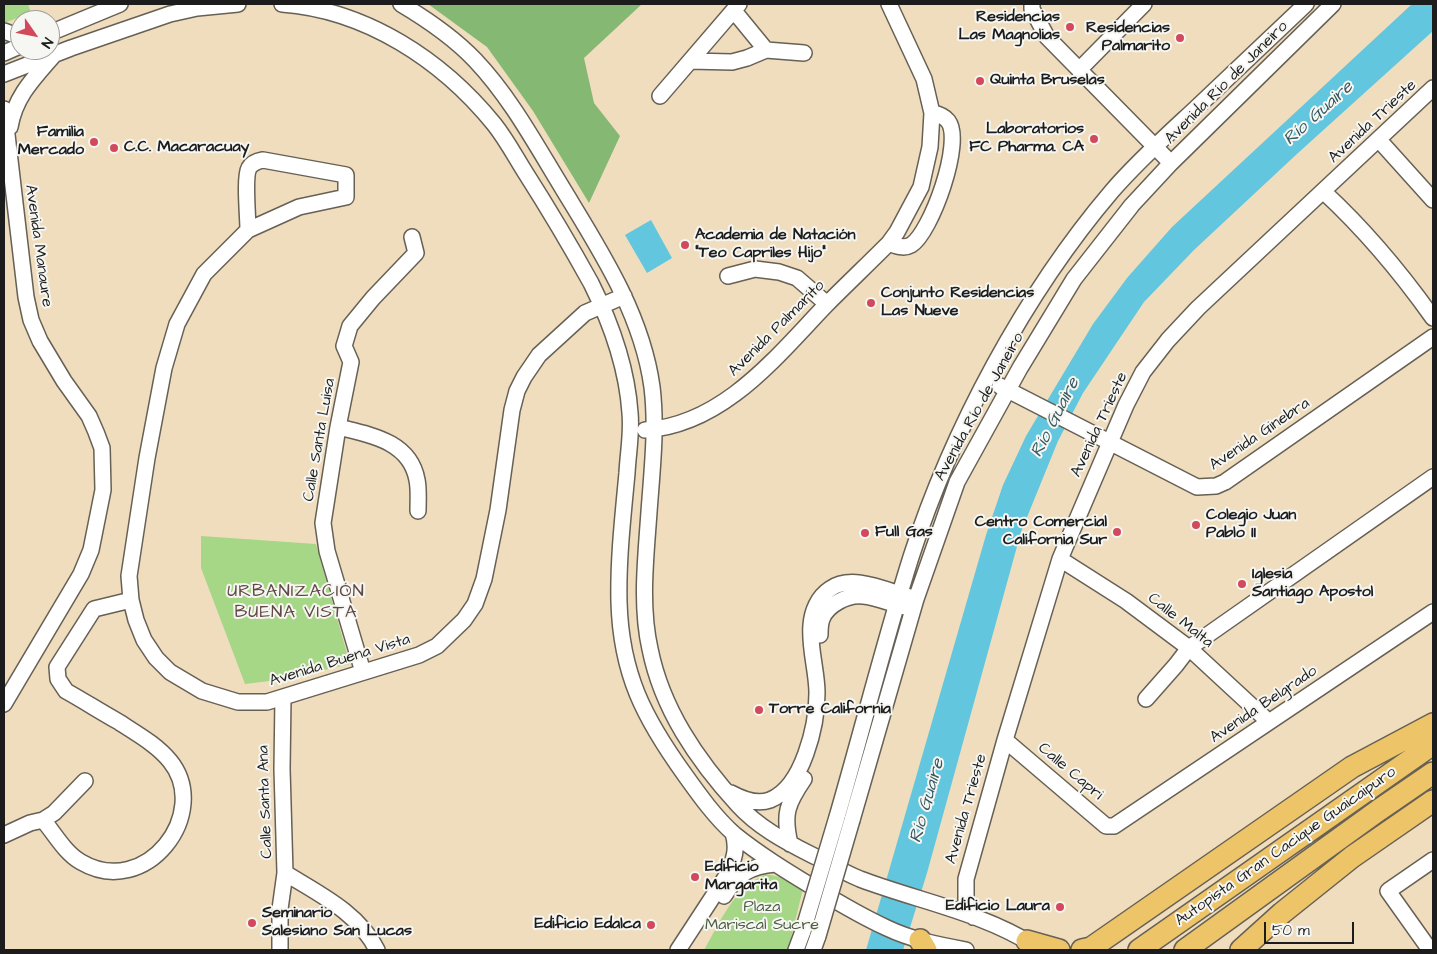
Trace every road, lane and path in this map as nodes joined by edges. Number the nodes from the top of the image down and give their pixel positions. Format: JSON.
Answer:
{"nodes":[{"id":1,"x":120,"y":4,"type":"edge"},
{"id":2,"x":233,"y":4,"type":"edge"},
{"id":3,"x":238,"y":4,"type":"edge"},
{"id":4,"x":282,"y":4,"type":"edge"},
{"id":5,"x":401,"y":4,"type":"edge"},
{"id":6,"x":889,"y":4,"type":"edge"},
{"id":7,"x":1032,"y":4,"type":"edge"},
{"id":8,"x":1144,"y":4,"type":"edge"},
{"id":9,"x":1306,"y":4,"type":"edge"},
{"id":10,"x":1333,"y":4,"type":"edge"},
{"id":11,"x":737,"y":7,"type":"edge"},
{"id":12,"x":60,"y":29,"type":"edge"},
{"id":13,"x":766,"y":50,"type":"junction"},
{"id":14,"x":60,"y":53,"type":"edge"},
{"id":15,"x":804,"y":53,"type":"dead end"},
{"id":16,"x":41,"y":60,"type":"edge"},
{"id":17,"x":49,"y":60,"type":"edge"},
{"id":18,"x":690,"y":61,"type":"junction"},
{"id":19,"x":1079,"y":70,"type":"junction"},
{"id":20,"x":4,"y":74,"type":"edge"},
{"id":21,"x":1433,"y":91,"type":"edge"},
{"id":22,"x":660,"y":96,"type":"dead end"},
{"id":23,"x":4,"y":109,"type":"edge"},
{"id":24,"x":932,"y":113,"type":"junction"},
{"id":25,"x":6,"y":138,"type":"edge"},
{"id":26,"x":1379,"y":140,"type":"junction"},
{"id":27,"x":1154,"y":147,"type":"junction"},
{"id":28,"x":1171,"y":163,"type":"junction"},
{"id":29,"x":1324,"y":192,"type":"junction"},
{"id":30,"x":9,"y":200,"type":"edge"},
{"id":31,"x":1433,"y":200,"type":"edge"},
{"id":32,"x":248,"y":230,"type":"junction"},
{"id":33,"x":412,"y":237,"type":"dead end"},
{"id":34,"x":889,"y":243,"type":"junction"},
{"id":35,"x":728,"y":276,"type":"dead end"},
{"id":36,"x":624,"y":296,"type":"junction"},
{"id":37,"x":827,"y":304,"type":"junction"},
{"id":38,"x":602,"y":305,"type":"junction"},
{"id":39,"x":1433,"y":318,"type":"edge"},
{"id":40,"x":1433,"y":338,"type":"edge"},
{"id":41,"x":987,"y":380,"type":"junction"},
{"id":42,"x":1007,"y":390,"type":"junction"},
{"id":43,"x":338,"y":427,"type":"junction"},
{"id":44,"x":653,"y":430,"type":"junction"},
{"id":45,"x":630,"y":431,"type":"junction"},
{"id":46,"x":1109,"y":443,"type":"junction"},
{"id":47,"x":1433,"y":477,"type":"edge"},
{"id":48,"x":418,"y":511,"type":"dead end"},
{"id":49,"x":911,"y":557,"type":"junction"},
{"id":50,"x":1060,"y":559,"type":"junction"},
{"id":51,"x":864,"y":590,"type":"junction"},
{"id":52,"x":131,"y":600,"type":"junction"},
{"id":53,"x":898,"y":600,"type":"junction"},
{"id":54,"x":915,"y":604,"type":"junction"},
{"id":55,"x":1433,"y":612,"type":"edge"},
{"id":56,"x":890,"y":631,"type":"junction"},
{"id":57,"x":1189,"y":648,"type":"junction"},
{"id":58,"x":363,"y":672,"type":"junction"},
{"id":59,"x":283,"y":697,"type":"junction"},
{"id":60,"x":1146,"y":699,"type":"dead end"},
{"id":61,"x":4,"y":704,"type":"edge"},
{"id":62,"x":1269,"y":722,"type":"junction"},
{"id":63,"x":1433,"y":724,"type":"edge"},
{"id":64,"x":1005,"y":740,"type":"junction"},
{"id":65,"x":1433,"y":744,"type":"edge"},
{"id":66,"x":1433,"y":773,"type":"edge"},
{"id":67,"x":85,"y":781,"type":"dead end"},
{"id":68,"x":726,"y":790,"type":"junction"},
{"id":69,"x":1433,"y":801,"type":"edge"},
{"id":70,"x":43,"y":820,"type":"junction"},
{"id":71,"x":1114,"y":826,"type":"joint"},
{"id":72,"x":733,"y":833,"type":"junction"},
{"id":73,"x":4,"y":836,"type":"edge"},
{"id":74,"x":790,"y":844,"type":"junction"},
{"id":75,"x":1433,"y":860,"type":"edge"},
{"id":76,"x":775,"y":864,"type":"junction"},
{"id":77,"x":285,"y":873,"type":"junction"},
{"id":78,"x":966,"y":878,"type":"junction"},
{"id":79,"x":943,"y":905,"type":"junction"},
{"id":80,"x":973,"y":917,"type":"junction"},
{"id":81,"x":923,"y":945,"type":"edge"},
{"id":82,"x":1038,"y":948,"type":"edge"},
{"id":83,"x":1187,"y":949,"type":"edge"},
{"id":84,"x":280,"y":950,"type":"edge"},
{"id":85,"x":377,"y":950,"type":"edge"},
{"id":86,"x":678,"y":950,"type":"edge"},
{"id":87,"x":689,"y":950,"type":"edge"},
{"id":88,"x":796,"y":950,"type":"edge"},
{"id":89,"x":813,"y":950,"type":"edge"},
{"id":90,"x":966,"y":950,"type":"edge"},
{"id":91,"x":1060,"y":950,"type":"edge"},
{"id":92,"x":1082,"y":950,"type":"edge"},
{"id":93,"x":1140,"y":950,"type":"edge"},
{"id":94,"x":1241,"y":950,"type":"edge"},
{"id":95,"x":1430,"y":950,"type":"edge"}],
"edges":[{"from":1,"to":12,"type":"street"},
{"from":2,"to":3,"type":"street"},
{"from":2,"to":14,"type":"street"},
{"from":4,"to":38,"type":"street"},
{"from":5,"to":36,"type":"street"},
{"from":6,"to":24,"type":"street","name":"Avenida Palmarito"},
{"from":7,"to":19,"type":"street"},
{"from":8,"to":19,"type":"street"},
{"from":9,"to":27,"type":"street","name":"Avenida Río de Janeiro"},
{"from":10,"to":28,"type":"street","name":"Avenida Río de Janeiro"},
{"from":11,"to":13,"type":"street"},
{"from":11,"to":18,"type":"street"},
{"from":13,"to":15,"type":"street"},
{"from":13,"to":18,"type":"street"},
{"from":16,"to":20,"type":"street"},
{"from":17,"to":25,"type":"street"},
{"from":18,"to":22,"type":"street"},
{"from":19,"to":27,"type":"street"},
{"from":21,"to":26,"type":"street","name":"Avenida Trieste"},
{"from":23,"to":25,"type":"street","name":"Avenida Manaure"},
{"from":24,"to":34,"type":"street","name":"Avenida Palmarito"},
{"from":24,"to":34,"type":"street"},
{"from":25,"to":30,"type":"street","name":"Avenida Manaure"},
{"from":26,"to":29,"type":"street","name":"Avenida Trieste"},
{"from":26,"to":31,"type":"street"},
{"from":27,"to":28,"type":"street"},
{"from":27,"to":41,"type":"street","name":"Avenida Río de Janeiro"},
{"from":28,"to":42,"type":"street","name":"Avenida Río de Janeiro"},
{"from":29,"to":39,"type":"street"},
{"from":29,"to":46,"type":"street","name":"Avenida Trieste"},
{"from":30,"to":61,"type":"street","name":"Avenida Manaure"},
{"from":32,"to":32,"type":"street","name":"Avenida Buena Vista"},
{"from":32,"to":52,"type":"street","name":"Avenida Buena Vista"},
{"from":33,"to":43,"type":"street","name":"Calle Santa Luisa"},
{"from":34,"to":37,"type":"street","name":"Avenida Palmarito"},
{"from":35,"to":37,"type":"street"},
{"from":36,"to":38,"type":"street","name":"Avenida Buena Vista"},
{"from":36,"to":44,"type":"street"},
{"from":37,"to":44,"type":"street","name":"Avenida Palmarito"},
{"from":38,"to":45,"type":"street"},
{"from":38,"to":58,"type":"street","name":"Avenida Buena Vista"},
{"from":40,"to":46,"type":"street","name":"Avenida Ginebra"},
{"from":41,"to":42,"type":"street","name":"Avenida Ginebra"},
{"from":41,"to":49,"type":"street","name":"Avenida Río de Janeiro"},
{"from":42,"to":46,"type":"street","name":"Avenida Ginebra"},
{"from":42,"to":54,"type":"street","name":"Avenida Río de Janeiro"},
{"from":43,"to":48,"type":"street"},
{"from":43,"to":58,"type":"street","name":"Calle Santa Luisa"},
{"from":44,"to":45,"type":"street","name":"Avenida Palmarito"},
{"from":44,"to":68,"type":"street"},
{"from":45,"to":72,"type":"street"},
{"from":46,"to":50,"type":"street","name":"Avenida Trieste"},
{"from":47,"to":57,"type":"street"},
{"from":49,"to":51,"type":"street"},
{"from":49,"to":53,"type":"street","name":"Avenida Río de Janeiro"},
{"from":50,"to":57,"type":"street","name":"Calle Malta"},
{"from":50,"to":64,"type":"street","name":"Avenida Trieste"},
{"from":51,"to":53,"type":"street"},
{"from":51,"to":56,"type":"street"},
{"from":51,"to":68,"type":"street"},
{"from":51,"to":74,"type":"street"},
{"from":52,"to":59,"type":"street","name":"Avenida Buena Vista"},
{"from":52,"to":70,"type":"street"},
{"from":53,"to":54,"type":"street"},
{"from":53,"to":56,"type":"street","name":"Avenida Río de Janeiro"},
{"from":54,"to":89,"type":"street","name":"Avenida Río de Janeiro","bridge":true},
{"from":55,"to":62,"type":"street","name":"Avenida Belgrado"},
{"from":56,"to":88,"type":"street","name":"Avenida Río de Janeiro","bridge":true},
{"from":57,"to":60,"type":"street"},
{"from":57,"to":62,"type":"street","name":"Calle Malta"},
{"from":58,"to":59,"type":"street","name":"Avenida Buena Vista"},
{"from":59,"to":77,"type":"street","name":"Calle Santa Ana"},
{"from":62,"to":71,"type":"street","name":"Avenida Belgrado"},
{"from":63,"to":92,"type":"highway"},
{"from":64,"to":71,"type":"street","name":"Calle Capri"},
{"from":64,"to":78,"type":"street","name":"Avenida Trieste"},
{"from":65,"to":93,"type":"highway","name":"Autopista Gran Cacique Guaicaipuro"},
{"from":66,"to":83,"type":"highway","name":"Autopista Gran Cacique Guaicaipuro"},
{"from":67,"to":70,"type":"street"},
{"from":68,"to":74,"type":"street"},
{"from":69,"to":94,"type":"highway"},
{"from":70,"to":73,"type":"street"},
{"from":72,"to":76,"type":"street"},
{"from":72,"to":86,"type":"street"},
{"from":74,"to":79,"type":"street"},
{"from":75,"to":95,"type":"street"},
{"from":76,"to":81,"type":"street"},
{"from":76,"to":87,"type":"street"},
{"from":77,"to":84,"type":"street"},
{"from":77,"to":85,"type":"street","name":"Calle Santa Ana"},
{"from":78,"to":79,"type":"street","name":"Avenida Trieste"},
{"from":78,"to":80,"type":"street","name":"Avenida Trieste"},
{"from":79,"to":80,"type":"street"},
{"from":80,"to":82,"type":"street"},
{"from":81,"to":90,"type":"street"},
{"from":82,"to":91,"type":"highway"}]}
